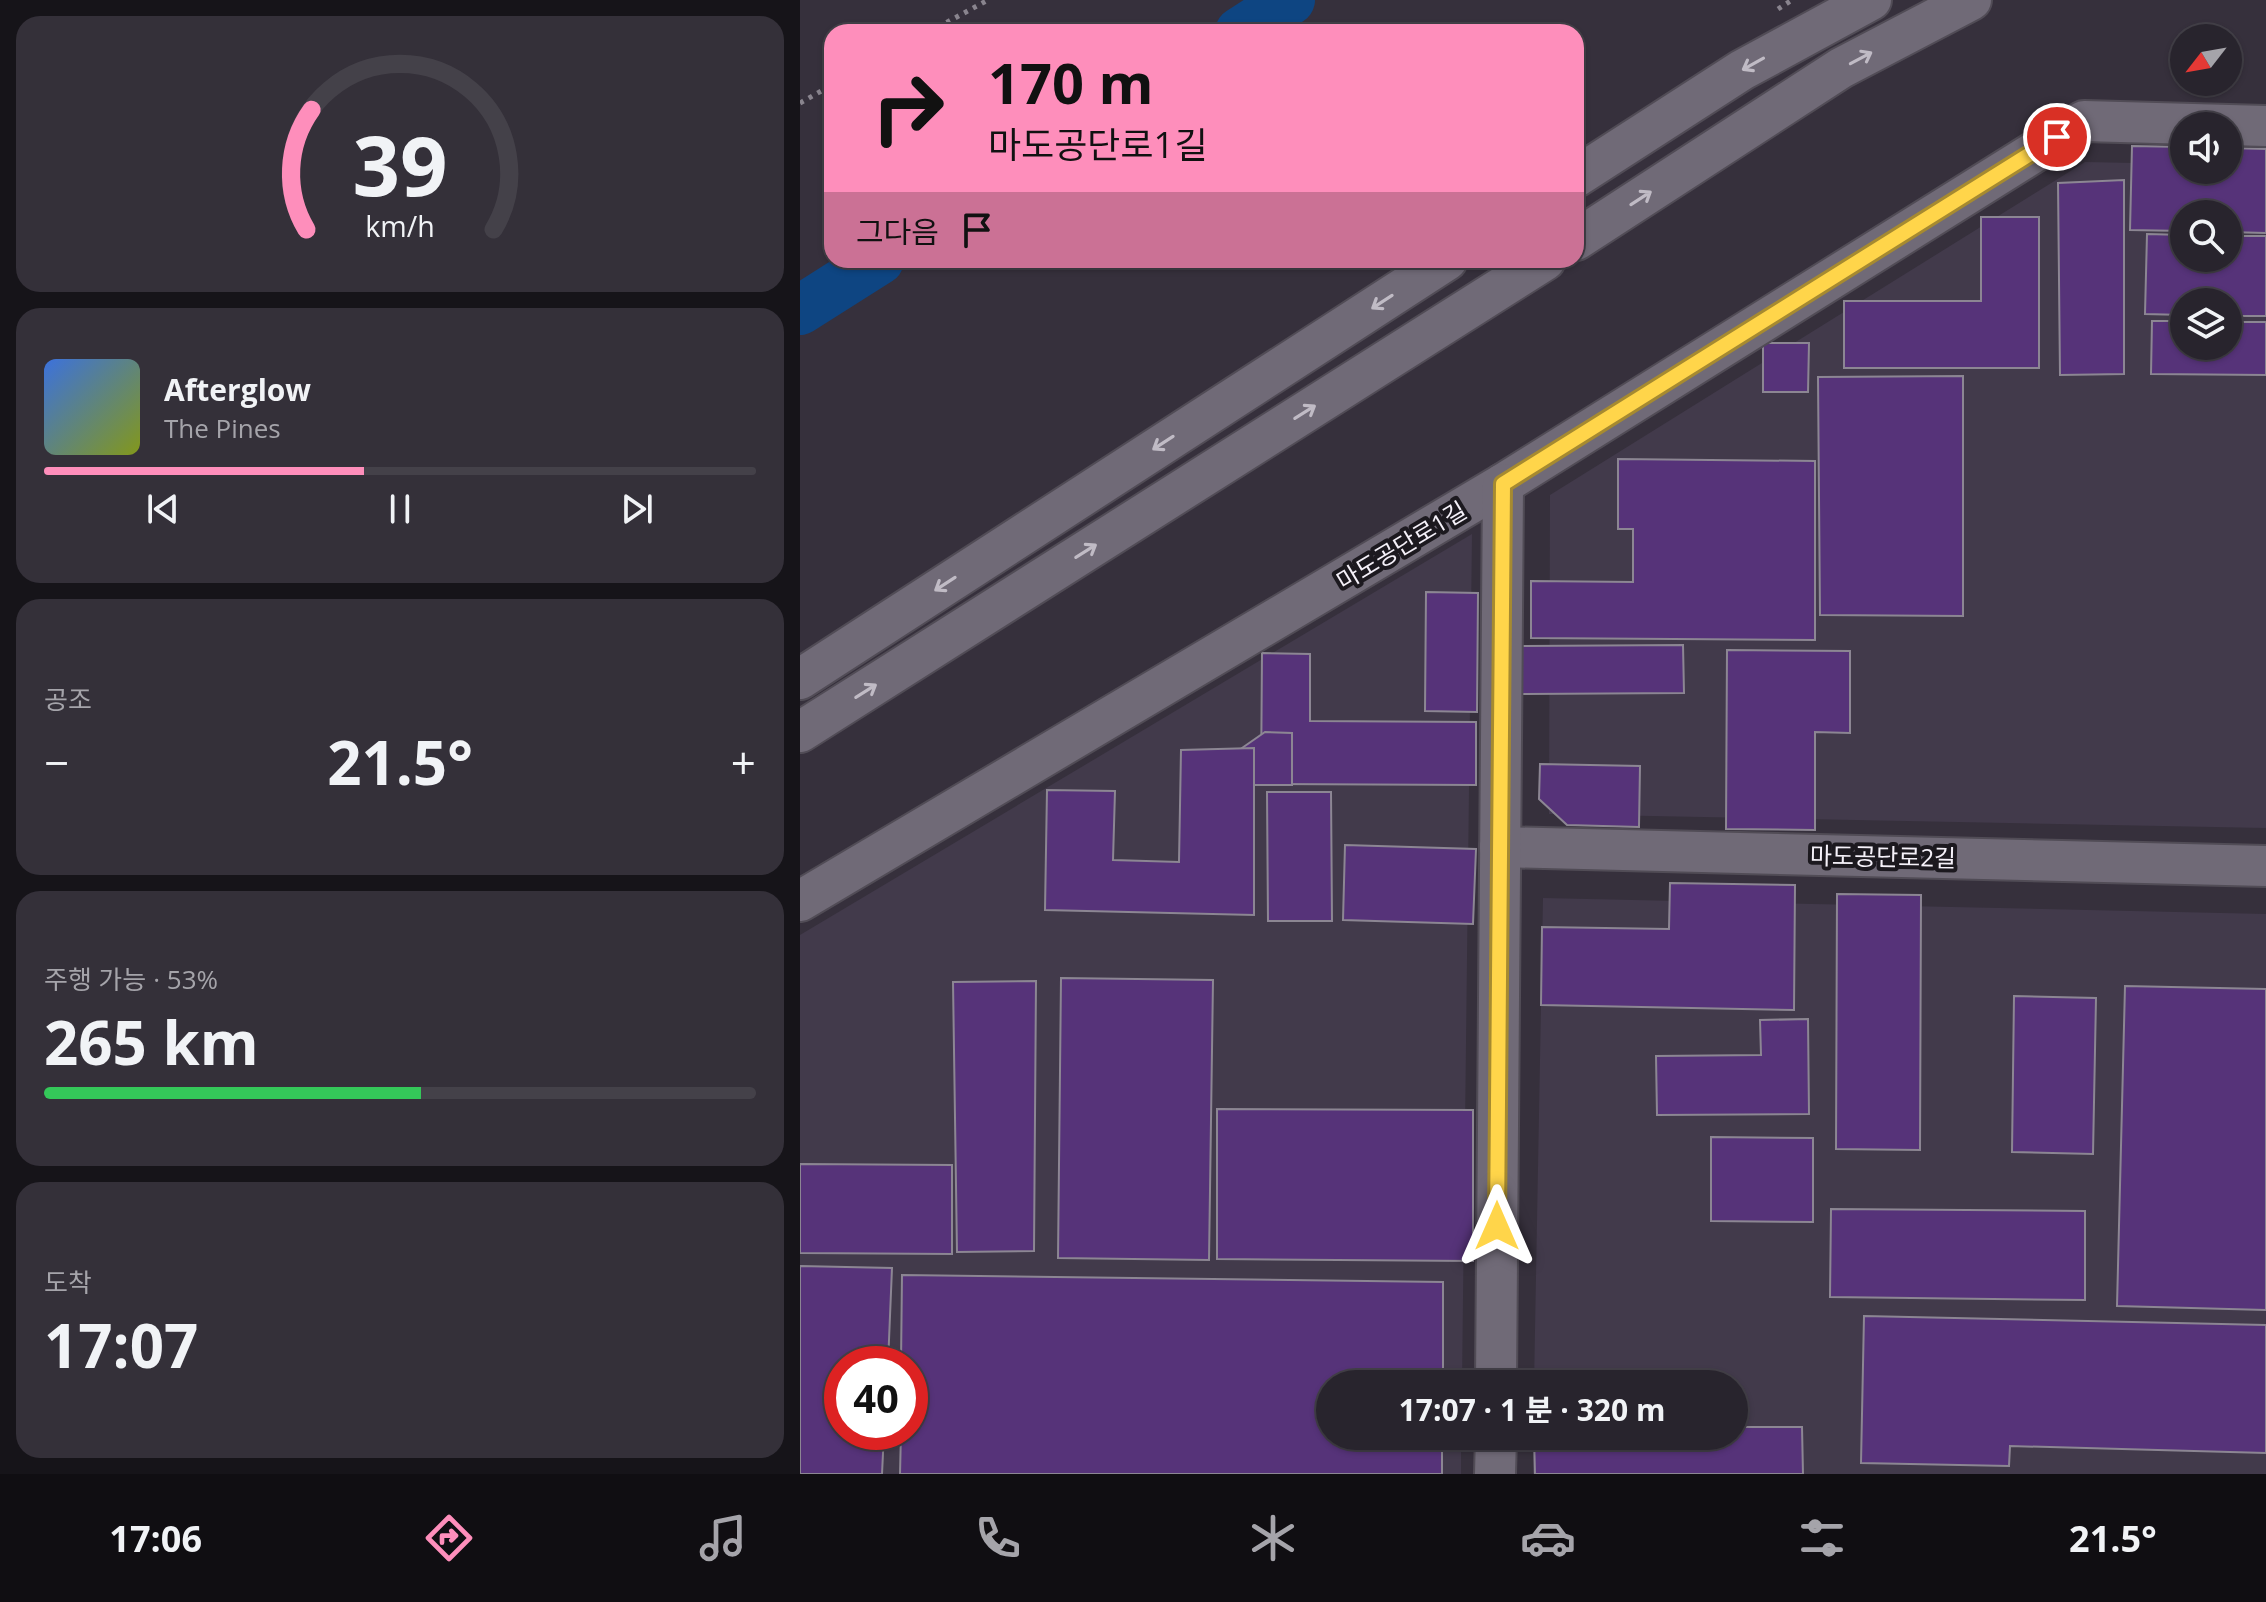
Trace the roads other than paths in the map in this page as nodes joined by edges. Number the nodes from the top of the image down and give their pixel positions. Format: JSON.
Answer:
{"nodes":[{"id":1,"x":1871,"y":0,"type":"edge"},
{"id":2,"x":1971,"y":0,"type":"edge"},
{"id":3,"x":2266,"y":126,"type":"edge"},
{"id":4,"x":1584,"y":172,"type":"edge"},
{"id":5,"x":1584,"y":235,"type":"edge"},
{"id":6,"x":1435,"y":268,"type":"edge"},
{"id":7,"x":1532,"y":268,"type":"edge"},
{"id":8,"x":1503,"y":484,"type":"junction"},
{"id":9,"x":800,"y":679,"type":"edge"},
{"id":10,"x":800,"y":732,"type":"edge"},
{"id":11,"x":1500,"y":847,"type":"junction"},
{"id":12,"x":2266,"y":866,"type":"edge"},
{"id":13,"x":800,"y":901,"type":"edge"},
{"id":14,"x":1496,"y":1370,"type":"edge"},
{"id":15,"x":1496,"y":1450,"type":"edge"},
{"id":16,"x":1495,"y":1474,"type":"edge"}],
"edges":[{"from":1,"to":4,"type":"street","one_way":true},
{"from":5,"to":2,"type":"street","one_way":true},
{"from":3,"to":8,"type":"street","name":"마도공단로1길"},
{"from":6,"to":9,"type":"street","one_way":true},
{"from":10,"to":7,"type":"street","one_way":true},
{"from":8,"to":11,"type":"street"},
{"from":8,"to":13,"type":"street","name":"마도공단로1길"},
{"from":11,"to":12,"type":"street","name":"마도공단로2길"},
{"from":11,"to":14,"type":"street"},
{"from":15,"to":16,"type":"street"}]}
